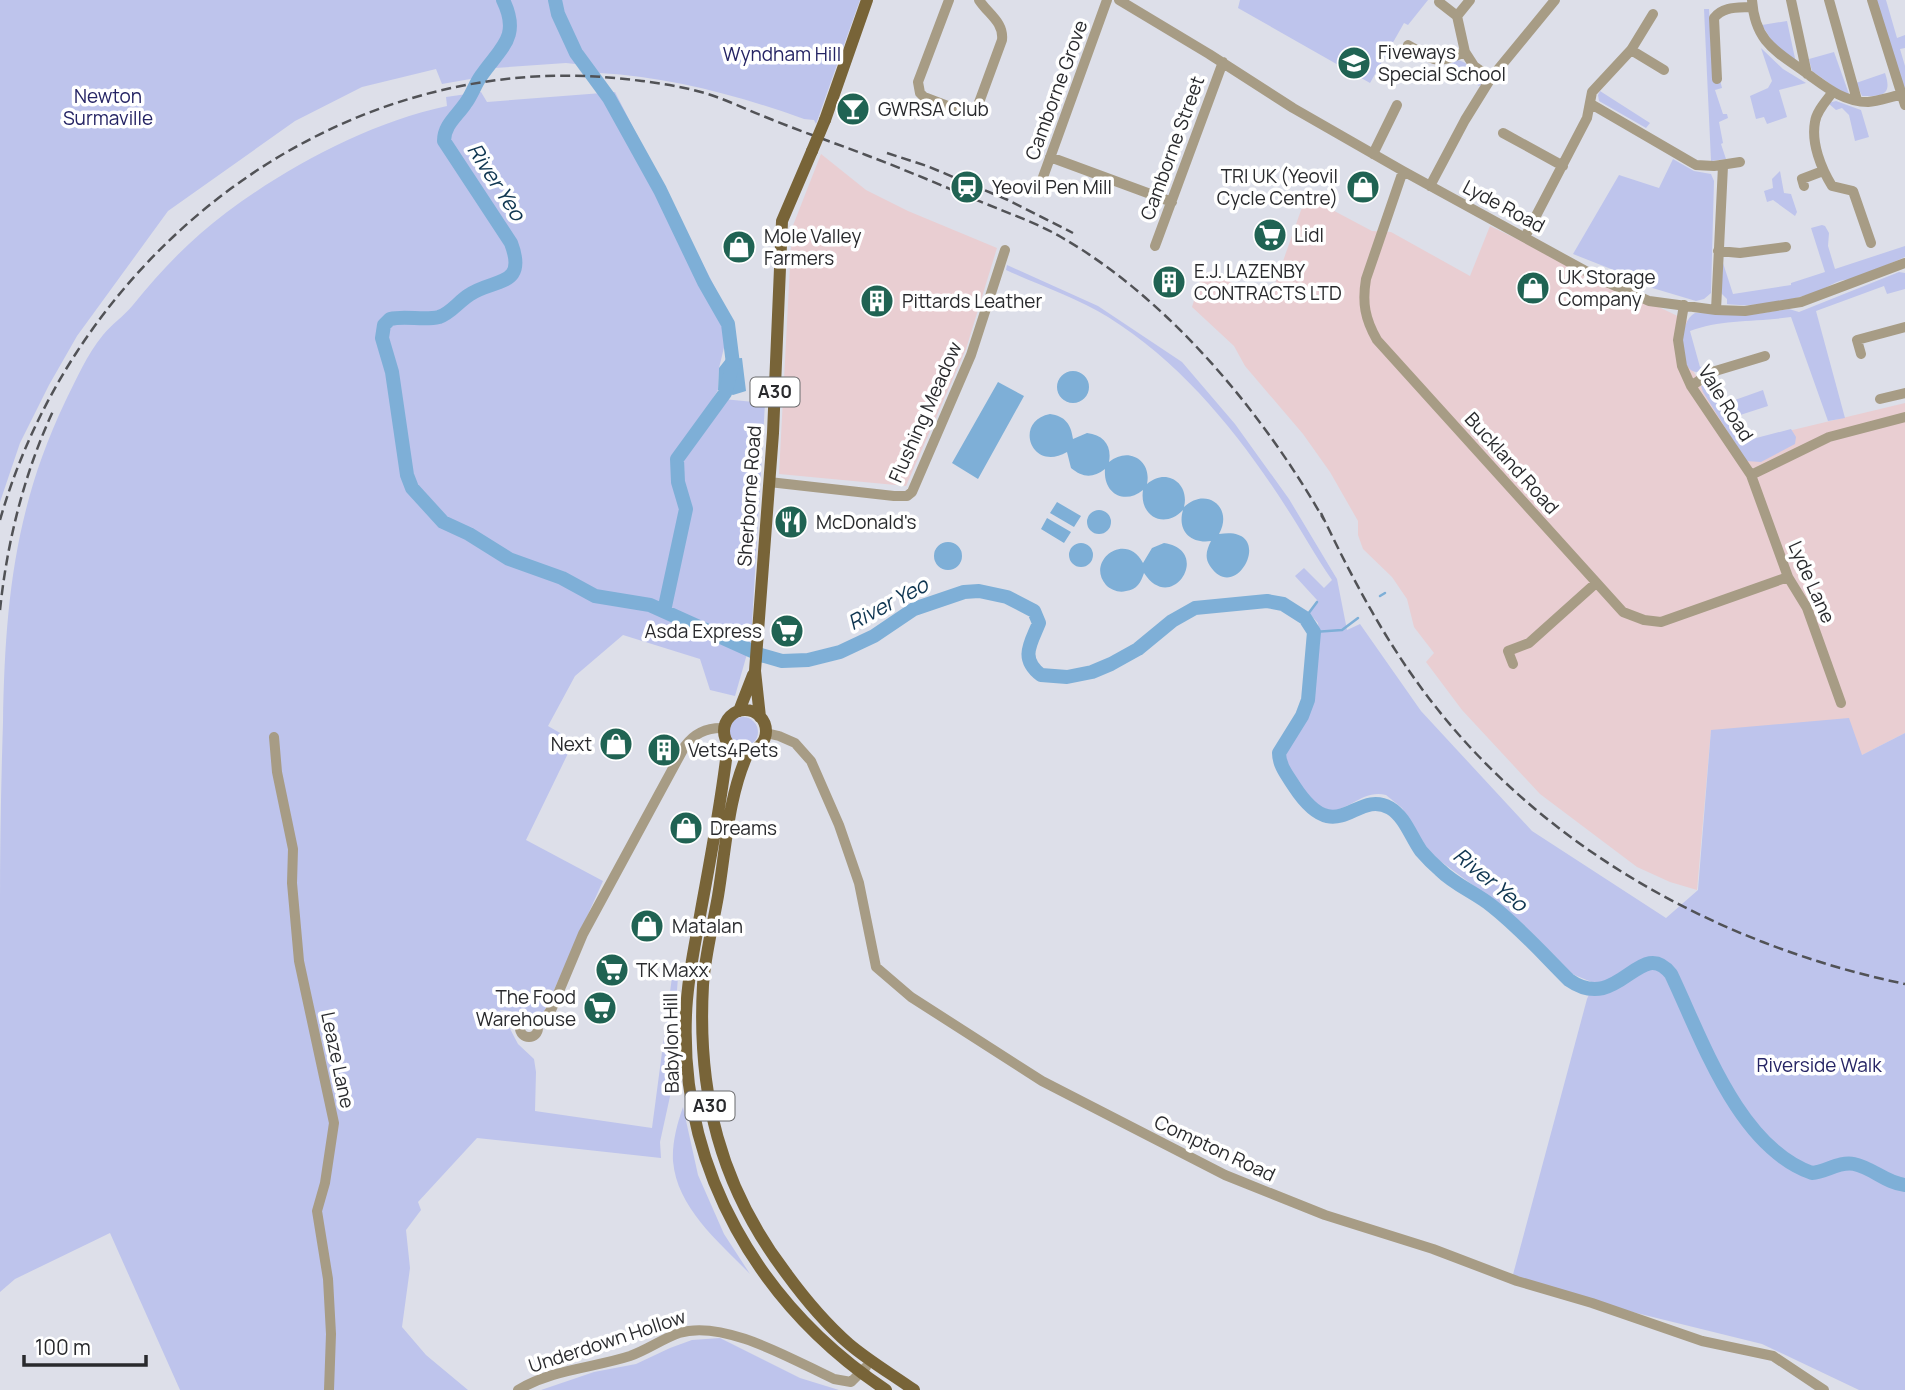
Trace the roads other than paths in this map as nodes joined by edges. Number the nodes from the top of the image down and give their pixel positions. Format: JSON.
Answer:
{"nodes":[{"id":1,"x":867,"y":0,"type":"edge"},
{"id":2,"x":949,"y":0,"type":"edge"},
{"id":3,"x":979,"y":0,"type":"edge"},
{"id":4,"x":1107,"y":0,"type":"edge"},
{"id":5,"x":1119,"y":0,"type":"edge"},
{"id":6,"x":1470,"y":0,"type":"edge"},
{"id":7,"x":1555,"y":0,"type":"edge"},
{"id":8,"x":1791,"y":0,"type":"edge"},
{"id":9,"x":1829,"y":0,"type":"edge"},
{"id":10,"x":1872,"y":0,"type":"edge"},
{"id":11,"x":1439,"y":2,"type":"dead end"},
{"id":12,"x":1752,"y":4,"type":"edge"},
{"id":13,"x":1653,"y":14,"type":"dead end"},
{"id":14,"x":1457,"y":16,"type":"junction"},
{"id":15,"x":1425,"y":40,"type":"dead end"},
{"id":16,"x":1631,"y":50,"type":"junction"},
{"id":17,"x":1465,"y":52,"type":"junction"},
{"id":18,"x":1223,"y":62,"type":"junction"},
{"id":19,"x":1664,"y":69,"type":"dead end"},
{"id":20,"x":1807,"y":74,"type":"junction"},
{"id":21,"x":1491,"y":78,"type":"junction"},
{"id":22,"x":1717,"y":79,"type":"dead end"},
{"id":23,"x":1832,"y":93,"type":"junction"},
{"id":24,"x":1857,"y":100,"type":"junction"},
{"id":25,"x":1903,"y":100,"type":"edge"},
{"id":26,"x":1591,"y":104,"type":"junction"},
{"id":27,"x":1398,"y":113,"type":"dead end"},
{"id":28,"x":1503,"y":133,"type":"dead end"},
{"id":29,"x":1373,"y":154,"type":"junction"},
{"id":30,"x":1050,"y":156,"type":"junction"},
{"id":31,"x":1740,"y":162,"type":"dead end"},
{"id":32,"x":1563,"y":166,"type":"junction"},
{"id":33,"x":1723,"y":166,"type":"junction"},
{"id":34,"x":1403,"y":171,"type":"junction"},
{"id":35,"x":1823,"y":171,"type":"junction"},
{"id":36,"x":1804,"y":186,"type":"dead end"},
{"id":37,"x":1430,"y":187,"type":"junction"},
{"id":38,"x":1038,"y":191,"type":"dead end"},
{"id":39,"x":1172,"y":202,"type":"junction"},
{"id":40,"x":1525,"y":237,"type":"junction"},
{"id":41,"x":1871,"y":243,"type":"dead end"},
{"id":42,"x":1155,"y":246,"type":"dead end"},
{"id":43,"x":1786,"y":247,"type":"dead end"},
{"id":44,"x":1004,"y":250,"type":"dead end"},
{"id":45,"x":1718,"y":251,"type":"junction"},
{"id":46,"x":1905,"y":263,"type":"edge"},
{"id":47,"x":1684,"y":306,"type":"junction"},
{"id":48,"x":1716,"y":310,"type":"junction"},
{"id":49,"x":1905,"y":327,"type":"edge"},
{"id":50,"x":1861,"y":354,"type":"dead end"},
{"id":51,"x":1765,"y":356,"type":"dead end"},
{"id":52,"x":1691,"y":386,"type":"junction"},
{"id":53,"x":1905,"y":393,"type":"edge"},
{"id":54,"x":1880,"y":399,"type":"dead end"},
{"id":55,"x":1905,"y":417,"type":"edge"},
{"id":56,"x":1751,"y":475,"type":"junction"},
{"id":57,"x":769,"y":482,"type":"junction"},
{"id":58,"x":1788,"y":577,"type":"junction"},
{"id":59,"x":1597,"y":583,"type":"junction"},
{"id":60,"x":1513,"y":664,"type":"dead end"},
{"id":61,"x":755,"y":671,"type":"junction"},
{"id":62,"x":1841,"y":703,"type":"dead end"},
{"id":63,"x":739,"y":711,"type":"junction"},
{"id":64,"x":760,"y":717,"type":"junction"},
{"id":65,"x":725,"y":728,"type":"junction"},
{"id":66,"x":766,"y":733,"type":"junction"},
{"id":67,"x":274,"y":737,"type":"dead end"},
{"id":68,"x":728,"y":743,"type":"junction"},
{"id":69,"x":749,"y":751,"type":"junction"},
{"id":70,"x":698,"y":927,"type":"junction"},
{"id":71,"x":712,"y":930,"type":"junction"},
{"id":72,"x":537,"y":1023,"type":"dead end"},
{"id":73,"x":871,"y":1360,"type":"junction"},
{"id":74,"x":861,"y":1373,"type":"junction"},
{"id":75,"x":329,"y":1390,"type":"edge"},
{"id":76,"x":518,"y":1390,"type":"edge"},
{"id":77,"x":886,"y":1390,"type":"edge"},
{"id":78,"x":914,"y":1390,"type":"edge"},
{"id":79,"x":1824,"y":1390,"type":"edge"}],
"edges":[{"from":1,"to":57,"type":"main road","name":"Sherborne Road","number":"A30","bridge":true},
{"from":2,"to":3,"type":"street"},
{"from":4,"to":30,"type":"street","name":"Camborne Grove"},
{"from":5,"to":18,"type":"street","name":"Lyde Road"},
{"from":6,"to":14,"type":"street"},
{"from":7,"to":21,"type":"street"},
{"from":8,"to":20,"type":"street"},
{"from":9,"to":24,"type":"street"},
{"from":10,"to":25,"type":"street"},
{"from":11,"to":14,"type":"street"},
{"from":12,"to":20,"type":"street"},
{"from":12,"to":22,"type":"street"},
{"from":13,"to":16,"type":"street"},
{"from":14,"to":17,"type":"street"},
{"from":15,"to":17,"type":"street"},
{"from":16,"to":19,"type":"street"},
{"from":16,"to":26,"type":"street"},
{"from":17,"to":21,"type":"street"},
{"from":18,"to":29,"type":"street","name":"Lyde Road"},
{"from":18,"to":39,"type":"street","name":"Camborne Street"},
{"from":20,"to":23,"type":"street"},
{"from":21,"to":37,"type":"street"},
{"from":23,"to":24,"type":"street"},
{"from":23,"to":35,"type":"street"},
{"from":24,"to":25,"type":"street"},
{"from":26,"to":32,"type":"street"},
{"from":26,"to":33,"type":"street"},
{"from":27,"to":29,"type":"street"},
{"from":28,"to":32,"type":"street"},
{"from":29,"to":34,"type":"street","name":"Lyde Road"},
{"from":30,"to":38,"type":"street","name":"Camborne Grove"},
{"from":30,"to":39,"type":"street"},
{"from":31,"to":33,"type":"street"},
{"from":32,"to":40,"type":"street"},
{"from":33,"to":45,"type":"street"},
{"from":34,"to":37,"type":"street","name":"Lyde Road"},
{"from":34,"to":59,"type":"street","name":"Buckland Road"},
{"from":35,"to":36,"type":"street"},
{"from":35,"to":41,"type":"street"},
{"from":37,"to":40,"type":"street","name":"Lyde Road"},
{"from":39,"to":42,"type":"street","name":"Camborne Street"},
{"from":40,"to":47,"type":"street","name":"Lyde Road"},
{"from":43,"to":45,"type":"street"},
{"from":44,"to":57,"type":"street","name":"Flushing Meadow"},
{"from":45,"to":48,"type":"street"},
{"from":46,"to":48,"type":"street","name":"Lyde Road"},
{"from":47,"to":48,"type":"street","name":"Lyde Road"},
{"from":47,"to":52,"type":"street","name":"Vale Road"},
{"from":49,"to":50,"type":"street"},
{"from":51,"to":52,"type":"street"},
{"from":52,"to":56,"type":"street","name":"Vale Road"},
{"from":53,"to":54,"type":"street"},
{"from":55,"to":56,"type":"street"},
{"from":56,"to":58,"type":"street","name":"Lyde Lane"},
{"from":57,"to":61,"type":"main road","name":"Sherborne Road","number":"A30"},
{"from":58,"to":59,"type":"street","name":"Buckland Road"},
{"from":58,"to":62,"type":"street","name":"Lyde Lane"},
{"from":59,"to":60,"type":"street"},
{"from":61,"to":63,"type":"main road","number":"A30"},
{"from":61,"to":64,"type":"main road","number":"A30"},
{"from":63,"to":64,"type":"main road"},
{"from":63,"to":65,"type":"main road","number":"A30"},
{"from":64,"to":66,"type":"main road","number":"A30"},
{"from":65,"to":68,"type":"main road","number":"A30"},
{"from":65,"to":72,"type":"street"},
{"from":66,"to":69,"type":"main road","number":"A30"},
{"from":66,"to":79,"type":"street","name":"Compton Road"},
{"from":67,"to":75,"type":"street","name":"Leaze Lane"},
{"from":68,"to":69,"type":"main road"},
{"from":68,"to":70,"type":"main road","name":"Babylon Hill","number":"A30"},
{"from":69,"to":71,"type":"main road","name":"Babylon Hill","number":"A30"},
{"from":70,"to":71,"type":"main road"},
{"from":70,"to":74,"type":"main road","name":"Babylon Hill","number":"A30"},
{"from":71,"to":73,"type":"main road","name":"Babylon Hill","number":"A30"},
{"from":73,"to":74,"type":"street"},
{"from":73,"to":78,"type":"main road","name":"Babylon Hill","number":"A30"},
{"from":74,"to":76,"type":"street","name":"Underdown Hollow"},
{"from":74,"to":77,"type":"main road","name":"Babylon Hill","number":"A30"}]}
